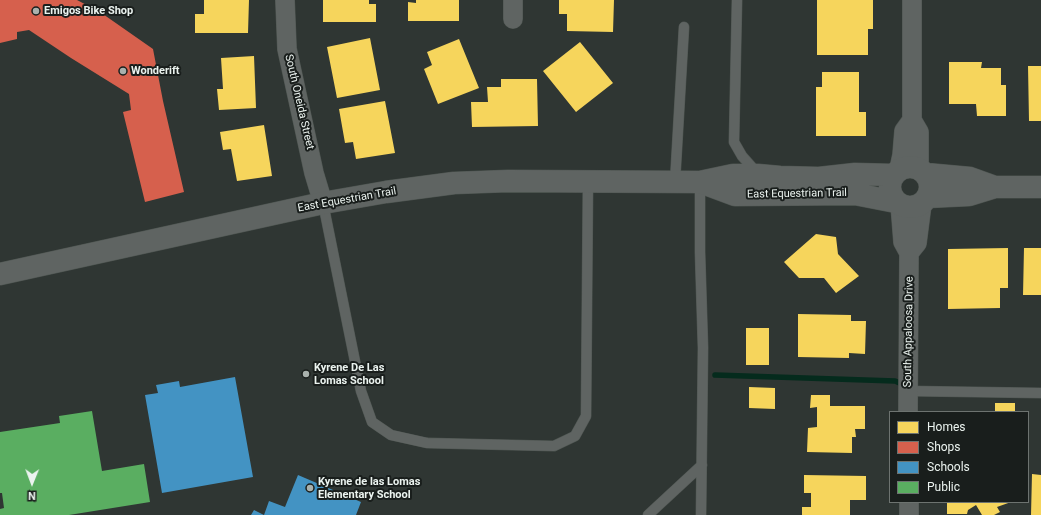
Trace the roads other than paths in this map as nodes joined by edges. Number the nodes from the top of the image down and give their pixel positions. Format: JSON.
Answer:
{"nodes":[{"id":1,"x":285,"y":0,"type":"edge"},
{"id":2,"x":513,"y":0,"type":"edge"},
{"id":3,"x":737,"y":0,"type":"edge"},
{"id":4,"x":912,"y":0,"type":"edge"},
{"id":5,"x":513,"y":19,"type":"dead end"},
{"id":6,"x":684,"y":27,"type":"dead end"},
{"id":7,"x":910,"y":172,"type":"junction"},
{"id":8,"x":758,"y":175,"type":"junction"},
{"id":9,"x":588,"y":181,"type":"junction"},
{"id":10,"x":674,"y":182,"type":"junction"},
{"id":11,"x":700,"y":182,"type":"junction"},
{"id":12,"x":995,"y":187,"type":"junction"},
{"id":13,"x":1041,"y":187,"type":"edge"},
{"id":14,"x":924,"y":200,"type":"junction"},
{"id":15,"x":323,"y":203,"type":"junction"},
{"id":16,"x":898,"y":203,"type":"junction"},
{"id":17,"x":909,"y":253,"type":"junction"},
{"id":18,"x":0,"y":274,"type":"edge"},
{"id":19,"x":908,"y":391,"type":"junction"},
{"id":20,"x":1041,"y":393,"type":"edge"},
{"id":21,"x":908,"y":411,"type":"edge"},
{"id":22,"x":702,"y":465,"type":"junction"},
{"id":23,"x":909,"y":503,"type":"edge"},
{"id":24,"x":648,"y":515,"type":"edge"},
{"id":25,"x":702,"y":515,"type":"edge"},
{"id":26,"x":909,"y":515,"type":"edge"}],
"edges":[{"from":1,"to":15,"type":"street","name":"South Oneida Street"},
{"from":2,"to":5,"type":"street"},
{"from":3,"to":8,"type":"lane"},
{"from":4,"to":7,"type":"street"},
{"from":6,"to":10,"type":"lane"},
{"from":7,"to":8,"type":"street","name":"East Equestrian Trail"},
{"from":7,"to":12,"type":"street","name":"East Equestrian Trail"},
{"from":7,"to":14,"type":"street"},
{"from":7,"to":16,"type":"street"},
{"from":8,"to":11,"type":"street","name":"East Equestrian Trail"},
{"from":9,"to":10,"type":"street","name":"East Equestrian Trail"},
{"from":9,"to":15,"type":"street","name":"East Equestrian Trail"},
{"from":9,"to":15,"type":"lane"},
{"from":10,"to":11,"type":"street","name":"East Equestrian Trail"},
{"from":11,"to":16,"type":"street","name":"East Equestrian Trail"},
{"from":11,"to":22,"type":"lane"},
{"from":12,"to":13,"type":"street","name":"East Equestrian Trail"},
{"from":12,"to":14,"type":"street","name":"East Equestrian Trail"},
{"from":14,"to":16,"type":"street"},
{"from":14,"to":17,"type":"street","name":"South Appaloosa Drive"},
{"from":15,"to":18,"type":"street","name":"East Equestrian Trail"},
{"from":16,"to":17,"type":"street","name":"South Appaloosa Drive"},
{"from":17,"to":19,"type":"street","name":"South Appaloosa Drive"},
{"from":19,"to":20,"type":"lane"},
{"from":19,"to":21,"type":"street","name":"South Appaloosa Drive"},
{"from":22,"to":24,"type":"lane"},
{"from":22,"to":25,"type":"lane"},
{"from":23,"to":26,"type":"street"}]}
